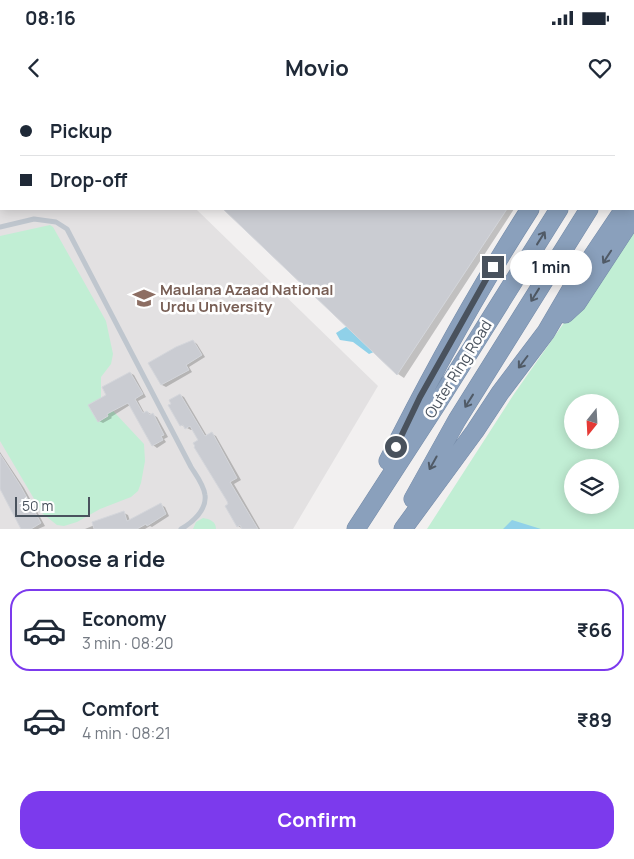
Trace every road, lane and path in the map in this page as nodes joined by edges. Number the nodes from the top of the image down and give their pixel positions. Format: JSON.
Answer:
{"nodes":[{"id":1,"x":529,"y":210,"type":"edge"},
{"id":2,"x":558,"y":210,"type":"edge"},
{"id":3,"x":588,"y":210,"type":"edge"},
{"id":4,"x":623,"y":210,"type":"edge"},
{"id":5,"x":634,"y":216,"type":"edge"},
{"id":6,"x":0,"y":228,"type":"edge"},
{"id":7,"x":546,"y":332,"type":"junction"},
{"id":8,"x":181,"y":529,"type":"edge"},
{"id":9,"x":355,"y":529,"type":"edge"},
{"id":10,"x":397,"y":529,"type":"edge"},
{"id":11,"x":403,"y":529,"type":"edge"}],
"edges":[{"from":1,"to":9,"type":"highway"},
{"from":9,"to":2,"type":"highway","name":"Outer Ring Road","one_way":true},
{"from":3,"to":10,"type":"highway","name":"Outer Ring Road","one_way":true},
{"from":4,"to":7,"type":"highway"},
{"from":5,"to":7,"type":"highway","one_way":true},
{"from":6,"to":8,"type":"lane"},
{"from":7,"to":11,"type":"highway","one_way":true}]}
